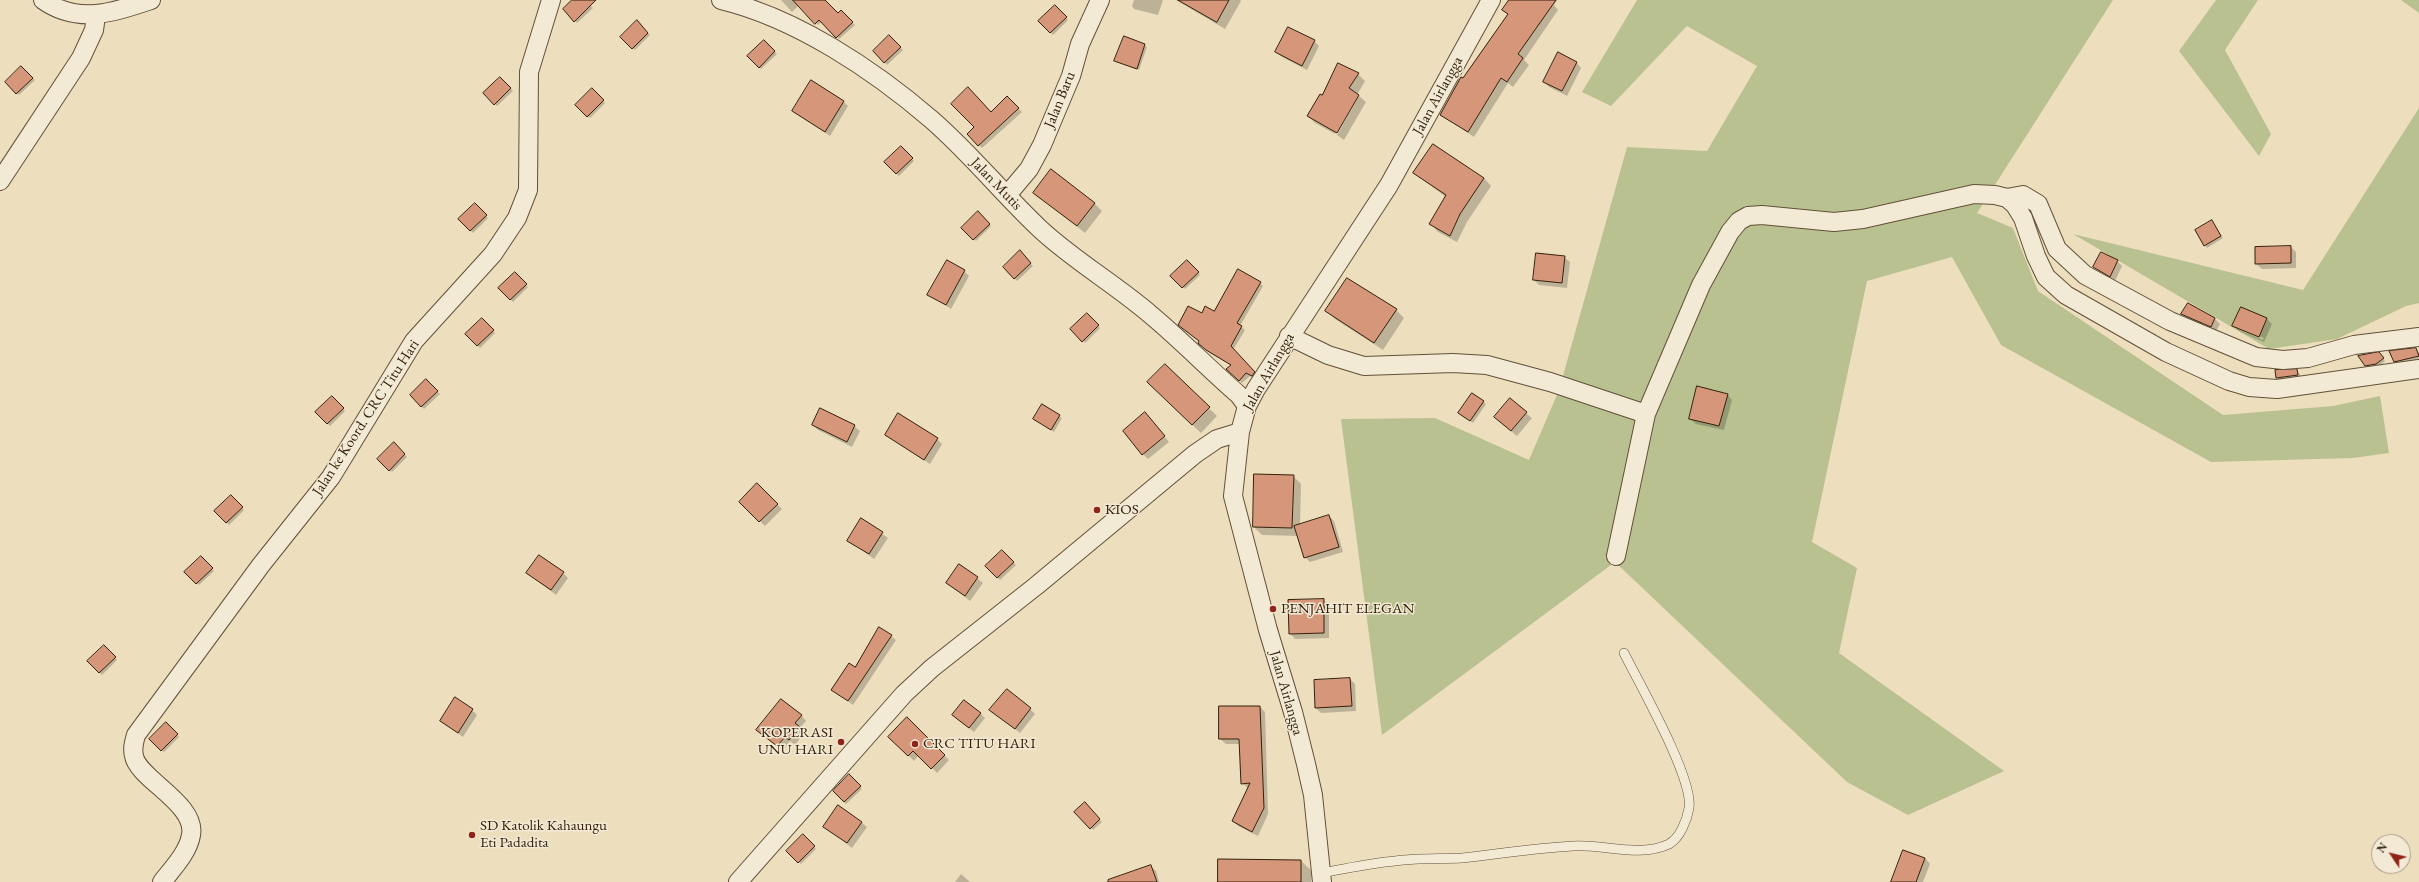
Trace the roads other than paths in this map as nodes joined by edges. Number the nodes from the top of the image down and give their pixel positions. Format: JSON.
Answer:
{"nodes":[{"id":1,"x":43,"y":0,"type":"edge"},
{"id":2,"x":151,"y":0,"type":"edge"},
{"id":3,"x":551,"y":0,"type":"edge"},
{"id":4,"x":721,"y":0,"type":"edge"},
{"id":5,"x":1100,"y":0,"type":"edge"},
{"id":6,"x":1491,"y":0,"type":"edge"},
{"id":7,"x":96,"y":16,"type":"junction"},
{"id":8,"x":0,"y":181,"type":"edge"},
{"id":9,"x":1008,"y":194,"type":"junction"},
{"id":10,"x":2007,"y":198,"type":"junction"},
{"id":11,"x":1289,"y":336,"type":"junction"},
{"id":12,"x":2419,"y":337,"type":"edge"},
{"id":13,"x":2419,"y":369,"type":"edge"},
{"id":14,"x":1247,"y":406,"type":"junction"},
{"id":15,"x":1646,"y":414,"type":"junction"},
{"id":16,"x":1240,"y":432,"type":"junction"},
{"id":17,"x":1616,"y":556,"type":"dead end"},
{"id":18,"x":1624,"y":654,"type":"dead end"},
{"id":19,"x":1321,"y":878,"type":"edge"},
{"id":20,"x":162,"y":882,"type":"edge"},
{"id":21,"x":738,"y":882,"type":"edge"}],
"edges":[{"from":1,"to":7,"type":"street"},
{"from":2,"to":7,"type":"street"},
{"from":3,"to":20,"type":"street","name":"Jalan ke Koord. CRC Titu Hari"},
{"from":4,"to":9,"type":"street","name":"Jalan Mutis"},
{"from":5,"to":9,"type":"street","name":"Jalan Baru"},
{"from":6,"to":11,"type":"street","name":"Jalan Airlangga"},
{"from":7,"to":8,"type":"street"},
{"from":9,"to":14,"type":"street","name":"Jalan Mutis"},
{"from":10,"to":12,"type":"street"},
{"from":10,"to":13,"type":"street"},
{"from":10,"to":15,"type":"street"},
{"from":11,"to":14,"type":"street","name":"Jalan Airlangga"},
{"from":11,"to":15,"type":"street"},
{"from":14,"to":16,"type":"street","name":"Jalan Airlangga"},
{"from":15,"to":17,"type":"street"},
{"from":16,"to":19,"type":"street","name":"Jalan Airlangga"},
{"from":16,"to":21,"type":"street"},
{"from":18,"to":19,"type":"lane"}]}
